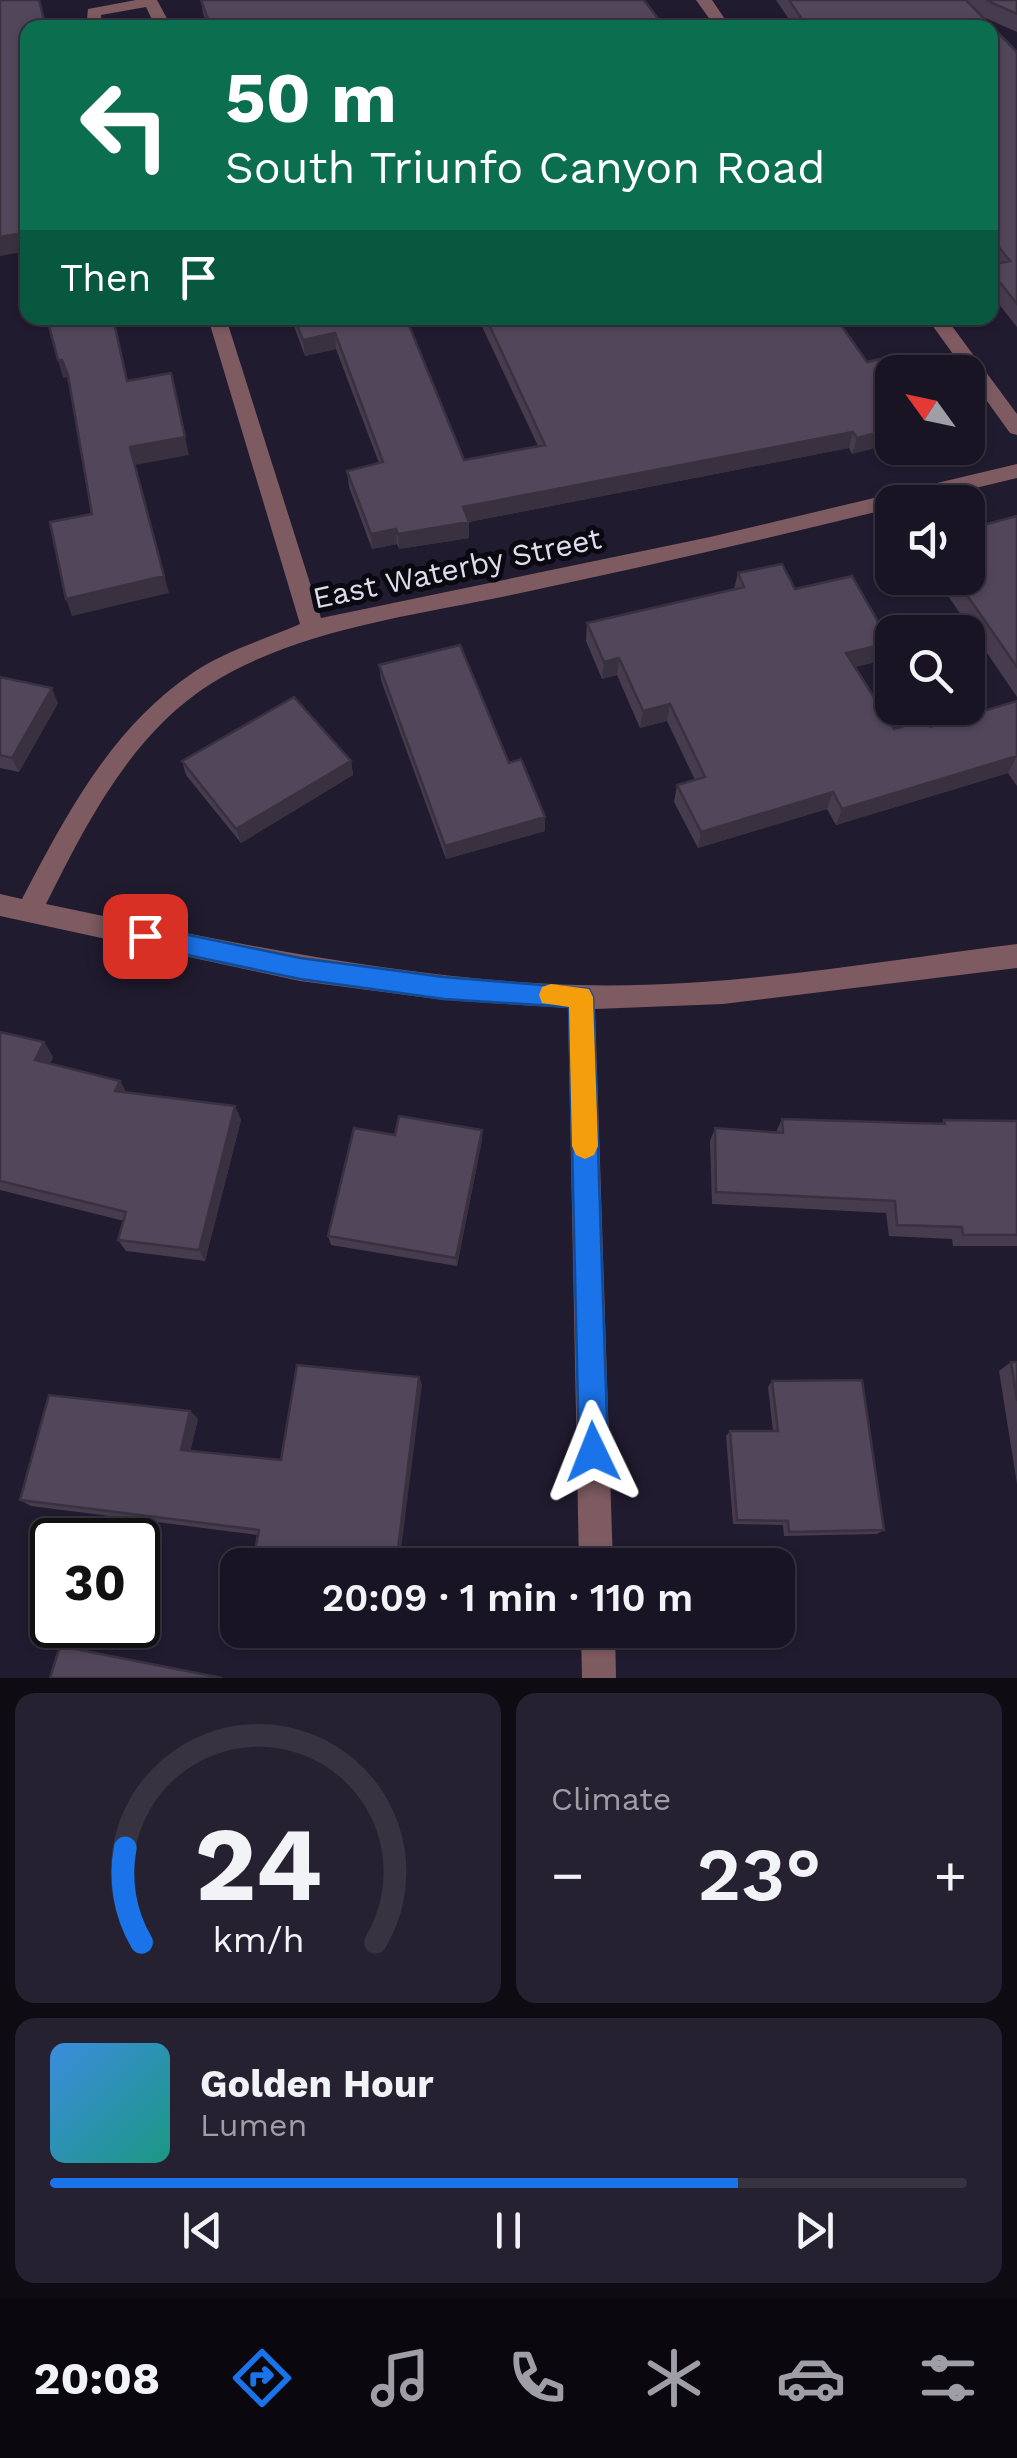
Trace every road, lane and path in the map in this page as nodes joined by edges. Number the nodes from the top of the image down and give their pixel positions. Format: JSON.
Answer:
{"nodes":[{"id":1,"x":94,"y":20,"type":"edge"},
{"id":2,"x":160,"y":20,"type":"edge"},
{"id":3,"x":218,"y":325,"type":"edge"},
{"id":4,"x":941,"y":325,"type":"edge"},
{"id":5,"x":1017,"y":428,"type":"edge"},
{"id":6,"x":1017,"y":471,"type":"edge"},
{"id":7,"x":312,"y":628,"type":"junction"},
{"id":8,"x":0,"y":906,"type":"edge"},
{"id":9,"x":29,"y":911,"type":"junction"},
{"id":10,"x":1017,"y":956,"type":"edge"},
{"id":11,"x":581,"y":997,"type":"junction"},
{"id":12,"x":596,"y":1548,"type":"edge"},
{"id":13,"x":598,"y":1648,"type":"edge"},
{"id":14,"x":599,"y":1678,"type":"edge"}],
"edges":[{"from":1,"to":2,"type":"street"},
{"from":3,"to":7,"type":"street"},
{"from":4,"to":5,"type":"street"},
{"from":6,"to":7,"type":"street","name":"East Waterby Street"},
{"from":7,"to":9,"type":"street","name":"East Waterby Street"},
{"from":8,"to":9,"type":"street"},
{"from":9,"to":11,"type":"street"},
{"from":10,"to":11,"type":"street"},
{"from":11,"to":12,"type":"street"},
{"from":13,"to":14,"type":"street"}]}
